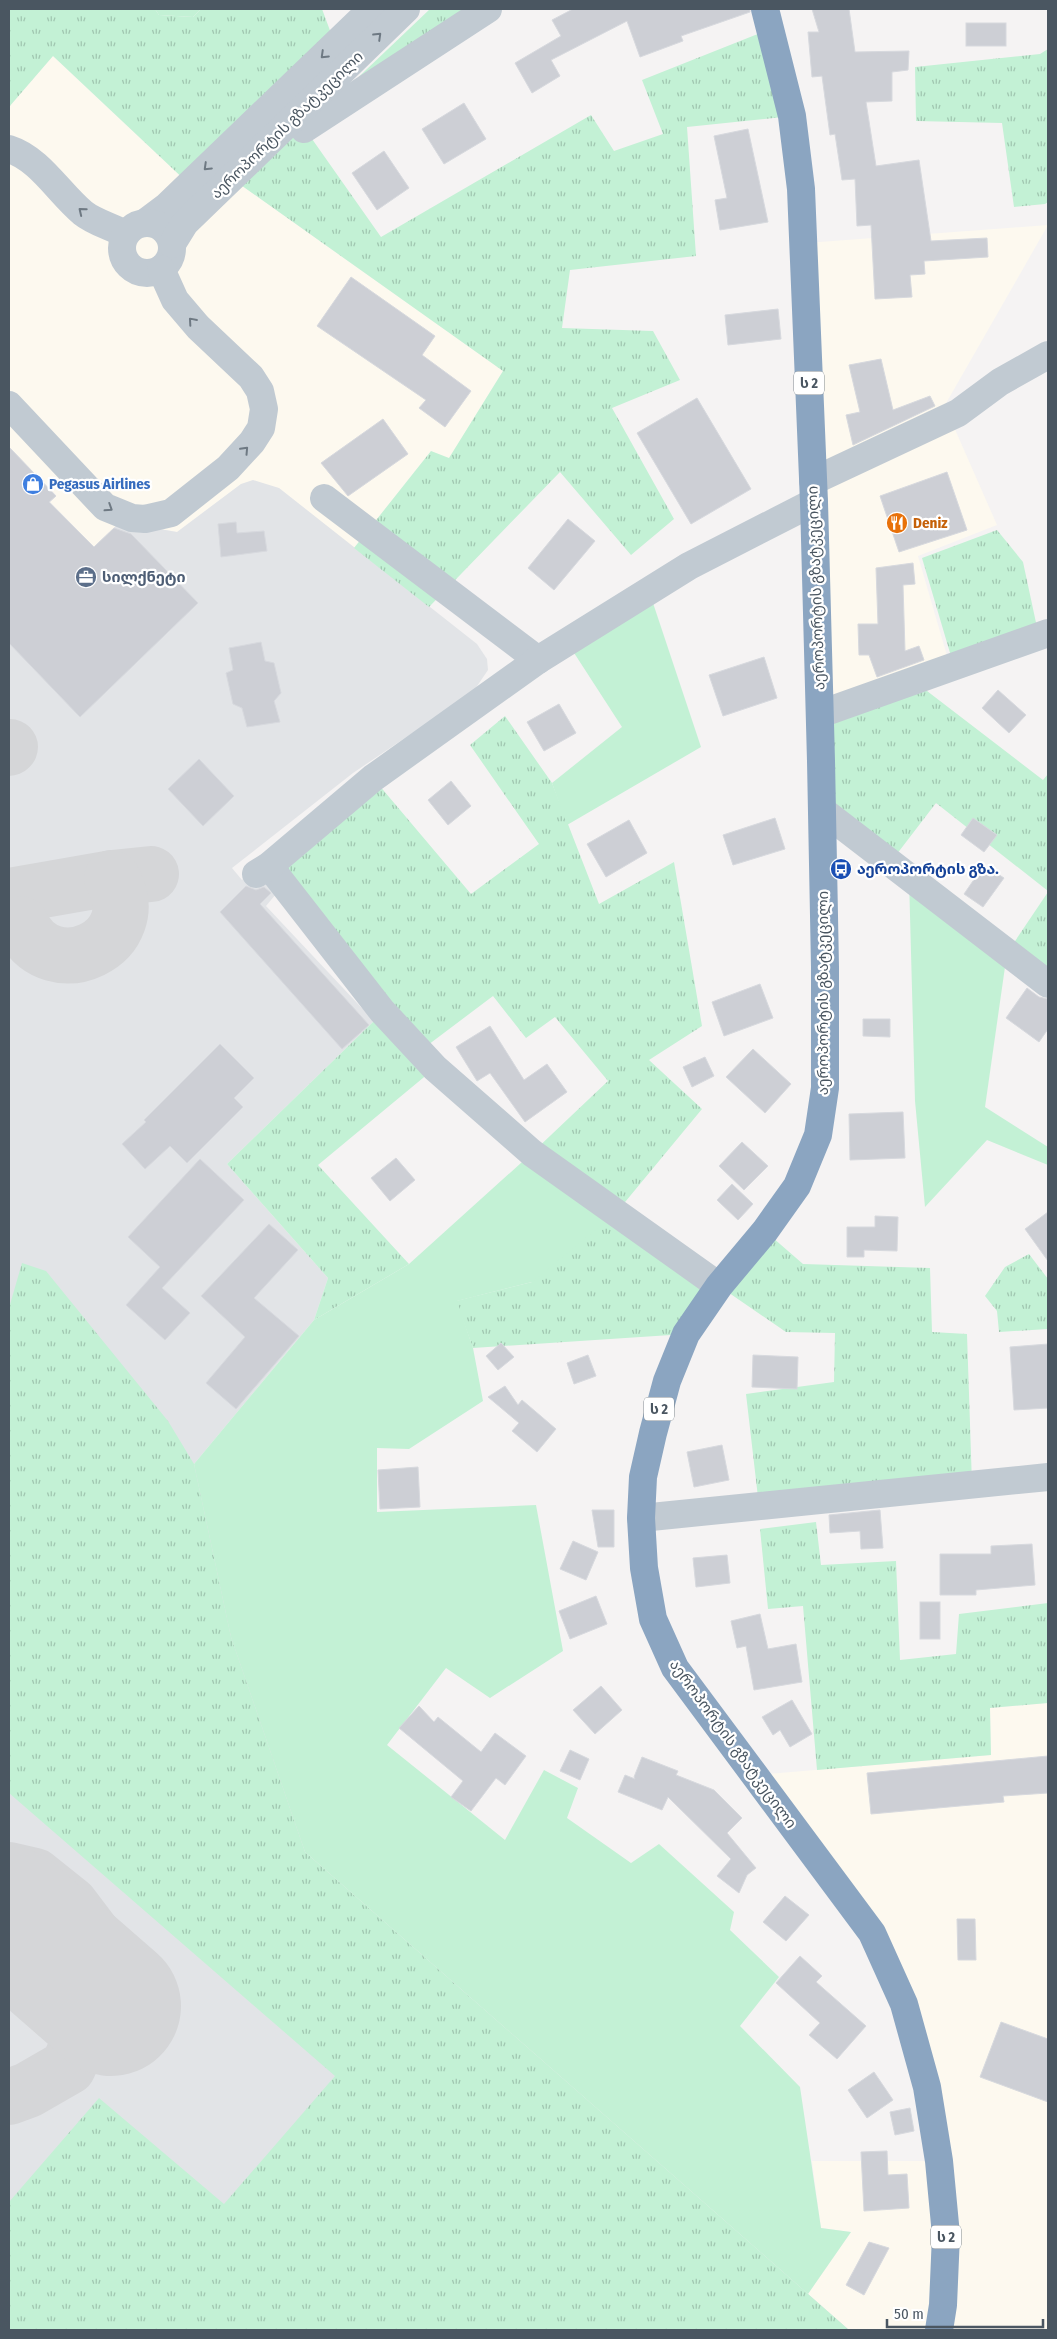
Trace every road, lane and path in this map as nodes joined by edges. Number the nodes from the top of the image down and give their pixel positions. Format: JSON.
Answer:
{"nodes":[{"id":1,"x":372,"y":9,"type":"edge"},
{"id":2,"x":406,"y":9,"type":"edge"},
{"id":3,"x":488,"y":9,"type":"edge"},
{"id":4,"x":765,"y":9,"type":"edge"},
{"id":5,"x":304,"y":129,"type":"dead end"},
{"id":6,"x":9,"y":149,"type":"edge"},
{"id":7,"x":135,"y":228,"type":"junction"},
{"id":8,"x":172,"y":244,"type":"junction"},
{"id":9,"x":161,"y":269,"type":"junction"},
{"id":10,"x":1048,"y":355,"type":"edge"},
{"id":11,"x":9,"y":405,"type":"edge"},
{"id":12,"x":814,"y":492,"type":"junction"},
{"id":13,"x":324,"y":498,"type":"dead end"},
{"id":14,"x":1048,"y":633,"type":"edge"},
{"id":15,"x":538,"y":660,"type":"junction"},
{"id":16,"x":820,"y":714,"type":"junction"},
{"id":17,"x":823,"y":811,"type":"junction"},
{"id":18,"x":1048,"y":984,"type":"edge"},
{"id":19,"x":719,"y":1286,"type":"junction"},
{"id":20,"x":1048,"y":1477,"type":"edge"},
{"id":21,"x":640,"y":1518,"type":"junction"},
{"id":22,"x":939,"y":2330,"type":"edge"}],
"edges":[{"from":1,"to":7,"type":"street","name":"აეროპორტის გზატკეცილი","one_way":true},
{"from":8,"to":2,"type":"street","name":"აეროპორტის გზატკეცილი","one_way":true},
{"from":3,"to":5,"type":"street"},
{"from":4,"to":12,"type":"highway","name":"აეროპორტის გზატკეცილი","number":"ს 2"},
{"from":7,"to":6,"type":"street","one_way":true},
{"from":7,"to":8,"type":"street"},
{"from":7,"to":9,"type":"street"},
{"from":8,"to":9,"type":"street","name":"აეროპორტის გზატკეცილი"},
{"from":11,"to":9,"type":"street","one_way":true},
{"from":10,"to":12,"type":"street"},
{"from":12,"to":15,"type":"street"},
{"from":12,"to":16,"type":"highway","name":"აეროპორტის გზატკეცილი","number":"ს 2"},
{"from":13,"to":15,"type":"street"},
{"from":14,"to":16,"type":"street"},
{"from":15,"to":19,"type":"street"},
{"from":16,"to":17,"type":"highway","name":"აეროპორტის გზატკეცილი","number":"ს 2"},
{"from":17,"to":18,"type":"street"},
{"from":17,"to":19,"type":"highway","name":"აეროპორტის გზატკეცილი","number":"ს 2"},
{"from":19,"to":21,"type":"highway","name":"აეროპორტის გზატკეცილი","number":"ს 2"},
{"from":20,"to":21,"type":"street"},
{"from":21,"to":22,"type":"highway","name":"აეროპორტის გზატკეცილი","number":"ს 2"}]}
